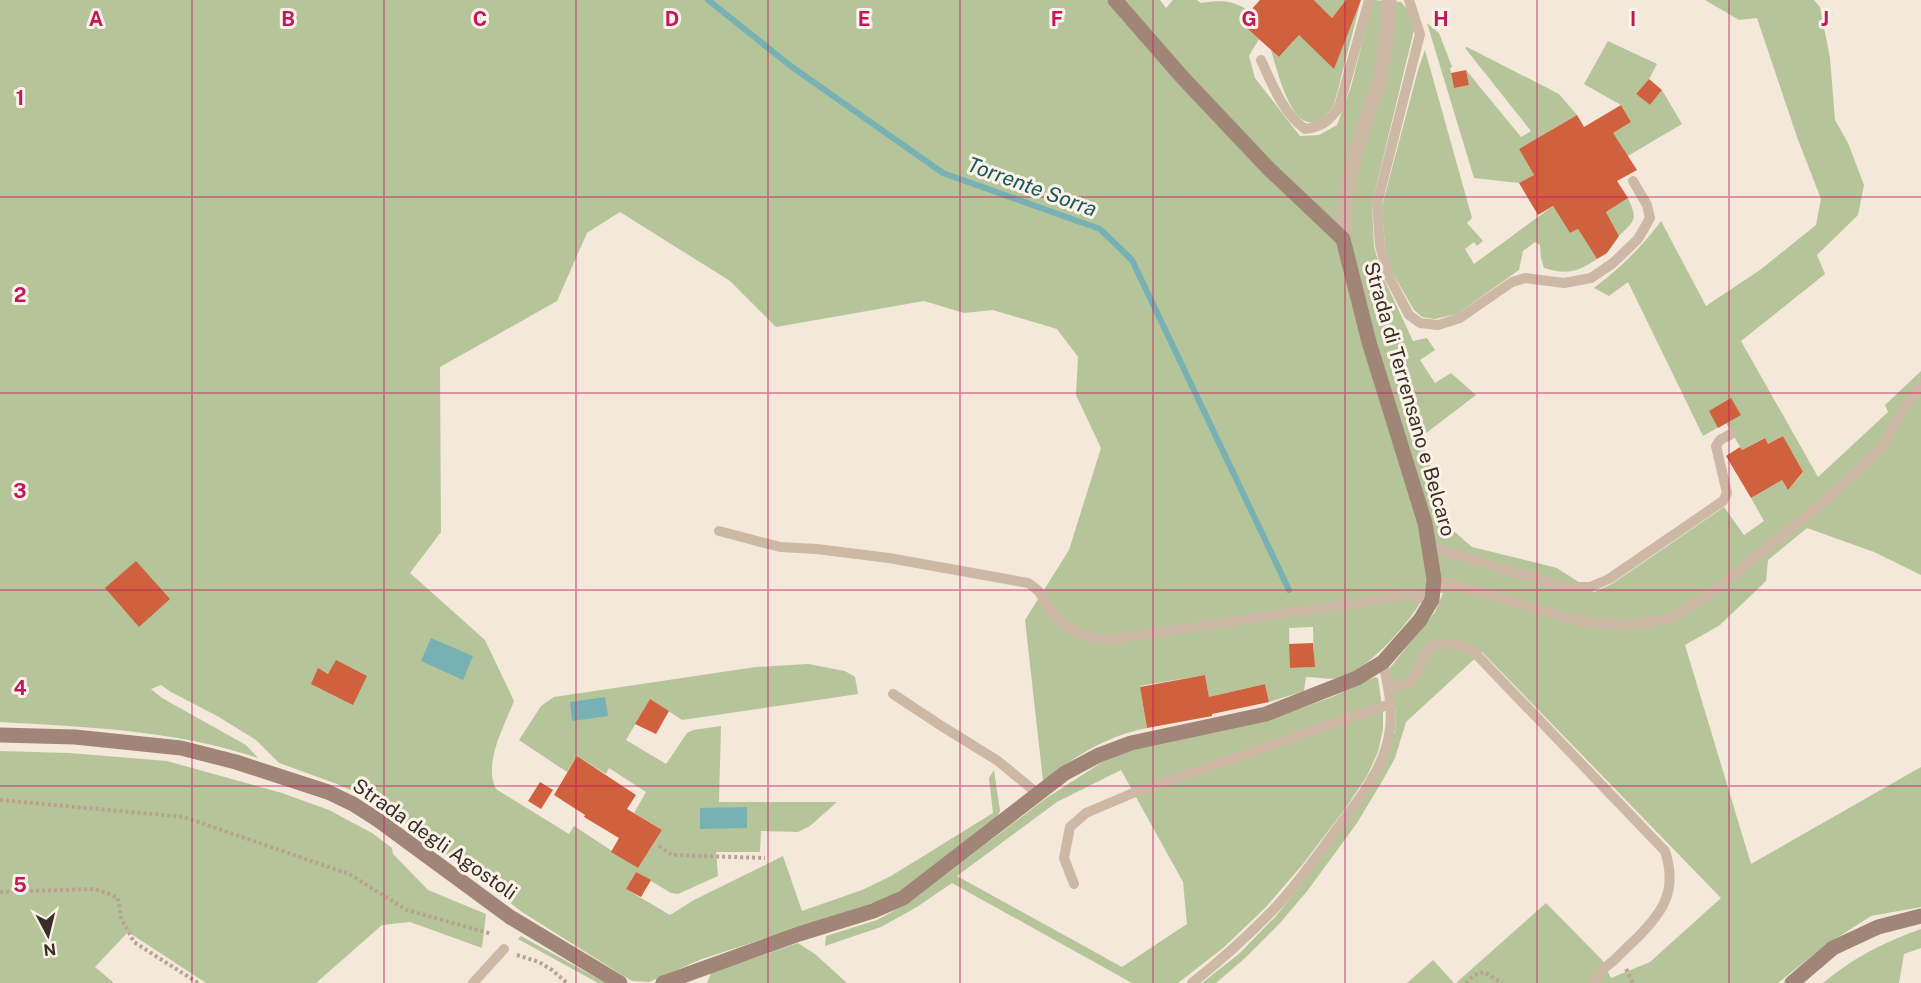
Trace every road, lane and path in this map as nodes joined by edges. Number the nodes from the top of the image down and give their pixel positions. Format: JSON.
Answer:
{"nodes":[{"id":1,"x":1115,"y":0,"type":"edge"},
{"id":2,"x":1369,"y":0,"type":"edge"},
{"id":3,"x":1389,"y":0,"type":"edge"},
{"id":4,"x":1409,"y":0,"type":"edge"},
{"id":5,"x":1262,"y":60,"type":"dead end"},
{"id":6,"x":1634,"y":181,"type":"dead end"},
{"id":7,"x":1343,"y":240,"type":"junction"},
{"id":8,"x":1921,"y":385,"type":"edge"},
{"id":9,"x":1731,"y":434,"type":"dead end"},
{"id":10,"x":719,"y":531,"type":"dead end"},
{"id":11,"x":1430,"y":547,"type":"junction"},
{"id":12,"x":1434,"y":579,"type":"junction"},
{"id":13,"x":1432,"y":600,"type":"junction"},
{"id":14,"x":1383,"y":662,"type":"junction"},
{"id":15,"x":1388,"y":685,"type":"junction"},
{"id":16,"x":893,"y":694,"type":"dead end"},
{"id":17,"x":1390,"y":704,"type":"junction"},
{"id":18,"x":0,"y":735,"type":"edge"},
{"id":19,"x":1038,"y":794,"type":"junction"},
{"id":20,"x":0,"y":800,"type":"edge"},
{"id":21,"x":659,"y":846,"type":"dead end"},
{"id":22,"x":765,"y":858,"type":"dead end"},
{"id":23,"x":1074,"y":884,"type":"dead end"},
{"id":24,"x":0,"y":892,"type":"edge"},
{"id":25,"x":1921,"y":916,"type":"edge"},
{"id":26,"x":492,"y":934,"type":"dead end"},
{"id":27,"x":504,"y":949,"type":"dead end"},
{"id":28,"x":198,"y":983,"type":"edge"},
{"id":29,"x":473,"y":983,"type":"edge"},
{"id":30,"x":620,"y":983,"type":"edge"},
{"id":31,"x":663,"y":983,"type":"edge"},
{"id":32,"x":1192,"y":983,"type":"edge"},
{"id":33,"x":1466,"y":983,"type":"edge"},
{"id":34,"x":1502,"y":983,"type":"edge"},
{"id":35,"x":1594,"y":983,"type":"edge"},
{"id":36,"x":1792,"y":983,"type":"edge"}],
"edges":[{"from":1,"to":7,"type":"street"},
{"from":2,"to":5,"type":"lane"},
{"from":3,"to":7,"type":"street"},
{"from":4,"to":6,"type":"lane"},
{"from":7,"to":11,"type":"street","name":"Strada di Terrensano e Belcaro"},
{"from":8,"to":12,"type":"lane"},
{"from":9,"to":11,"type":"lane"},
{"from":10,"to":13,"type":"lane"},
{"from":11,"to":12,"type":"street","name":"Strada di Terrensano e Belcaro"},
{"from":12,"to":13,"type":"street","name":"Strada di Terrensano e Belcaro"},
{"from":13,"to":14,"type":"street","name":"Strada di Terrensano e Belcaro"},
{"from":14,"to":15,"type":"lane"},
{"from":14,"to":19,"type":"street","name":"Strada di Terrensano e Belcaro"},
{"from":15,"to":17,"type":"lane"},
{"from":15,"to":35,"type":"lane"},
{"from":16,"to":19,"type":"lane"},
{"from":17,"to":23,"type":"lane"},
{"from":17,"to":32,"type":"lane"},
{"from":18,"to":30,"type":"street","name":"Strada degli Agostoli"},
{"from":19,"to":31,"type":"street","name":"Strada di Terrensano e Belcaro"},
{"from":20,"to":26,"type":"path"},
{"from":21,"to":22,"type":"path"},
{"from":24,"to":28,"type":"path"},
{"from":25,"to":36,"type":"street"},
{"from":27,"to":29,"type":"lane"},
{"from":33,"to":34,"type":"path"}]}
